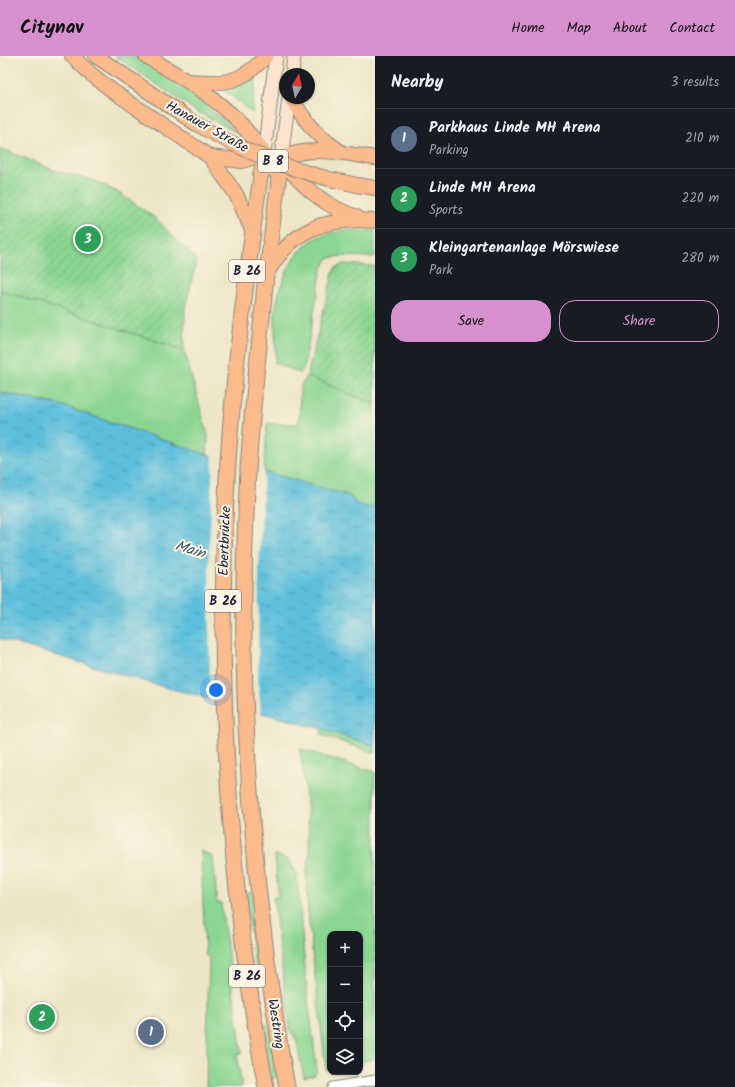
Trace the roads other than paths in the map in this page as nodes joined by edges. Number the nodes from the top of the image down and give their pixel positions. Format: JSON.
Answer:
{"nodes":[{"id":1,"x":72,"y":56,"type":"edge"},
{"id":2,"x":96,"y":56,"type":"edge"},
{"id":3,"x":146,"y":56,"type":"edge"},
{"id":4,"x":266,"y":56,"type":"edge"},
{"id":5,"x":276,"y":56,"type":"edge"},
{"id":6,"x":294,"y":56,"type":"edge"},
{"id":7,"x":293,"y":68,"type":"edge"},
{"id":8,"x":189,"y":81,"type":"junction"},
{"id":9,"x":289,"y":104,"type":"edge"},
{"id":10,"x":294,"y":104,"type":"edge"},
{"id":11,"x":342,"y":153,"type":"junction"},
{"id":12,"x":272,"y":156,"type":"junction"},
{"id":13,"x":210,"y":157,"type":"junction"},
{"id":14,"x":375,"y":158,"type":"edge"},
{"id":15,"x":375,"y":188,"type":"edge"},
{"id":16,"x":371,"y":221,"type":"edge"},
{"id":17,"x":253,"y":232,"type":"junction"},
{"id":18,"x":266,"y":275,"type":"junction"},
{"id":19,"x":258,"y":890,"type":"joint"},
{"id":20,"x":238,"y":892,"type":"joint"},
{"id":21,"x":375,"y":1080,"type":"edge"},
{"id":22,"x":266,"y":1087,"type":"edge"},
{"id":23,"x":287,"y":1087,"type":"edge"},
{"id":24,"x":333,"y":1087,"type":"edge"}],
"edges":[{"from":1,"to":13,"type":"main road"},
{"from":2,"to":15,"type":"main road","name":"Hanauer Straße","number":"B 8","bridge":true},
{"from":3,"to":8,"type":"main road"},
{"from":4,"to":8,"type":"main road"},
{"from":5,"to":12,"type":"main road"},
{"from":6,"to":7,"type":"main road"},
{"from":8,"to":12,"type":"main road"},
{"from":9,"to":12,"type":"main road"},
{"from":10,"to":11,"type":"main road"},
{"from":11,"to":12,"type":"main road"},
{"from":11,"to":14,"type":"main road"},
{"from":12,"to":13,"type":"main road"},
{"from":12,"to":16,"type":"main road"},
{"from":12,"to":17,"type":"main road"},
{"from":12,"to":18,"type":"main road"},
{"from":13,"to":17,"type":"main road"},
{"from":16,"to":18,"type":"main road"},
{"from":17,"to":20,"type":"highway","name":"Ebertbrücke","number":"B 26"},
{"from":18,"to":19,"type":"highway","name":"Ebertbrücke","number":"B 26"},
{"from":19,"to":23,"type":"highway","name":"Westring","number":"B 26"},
{"from":20,"to":22,"type":"highway","name":"Westring","number":"B 26"},
{"from":21,"to":24,"type":"street"}]}
